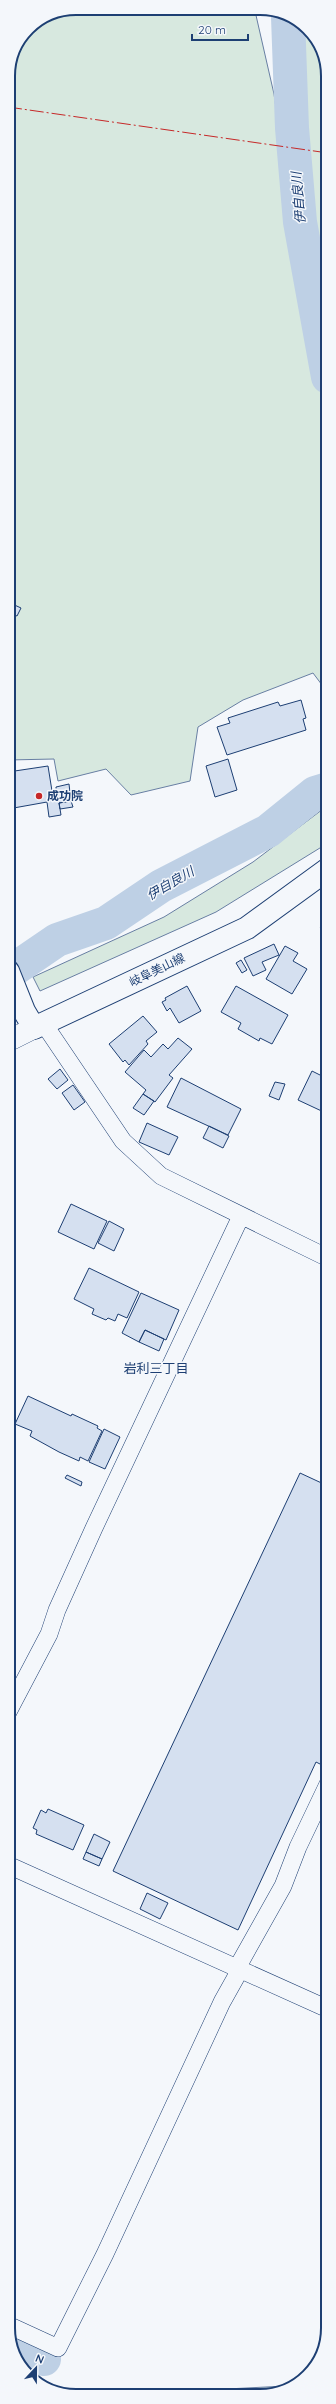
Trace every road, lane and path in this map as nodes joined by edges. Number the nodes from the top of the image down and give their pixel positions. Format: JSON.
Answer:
{"nodes":[{"id":1,"x":321,"y":874,"type":"edge"},
{"id":2,"x":15,"y":984,"type":"edge"},
{"id":3,"x":34,"y":1021,"type":"junction"},
{"id":4,"x":15,"y":1036,"type":"edge"},
{"id":5,"x":241,"y":1216,"type":"junction"},
{"id":6,"x":321,"y":1255,"type":"edge"},
{"id":7,"x":15,"y":1699,"type":"edge"},
{"id":8,"x":321,"y":1798,"type":"edge"},
{"id":9,"x":15,"y":1868,"type":"edge"},
{"id":10,"x":237,"y":1968,"type":"junction"},
{"id":11,"x":321,"y":2006,"type":"edge"},
{"id":12,"x":15,"y":2328,"type":"edge"}],
"edges":[{"from":1,"to":3,"type":"main road","name":"岐阜美山線"},
{"from":2,"to":3,"type":"main road"},
{"from":3,"to":4,"type":"street"},
{"from":3,"to":5,"type":"street"},
{"from":5,"to":6,"type":"street"},
{"from":5,"to":7,"type":"street"},
{"from":8,"to":10,"type":"street"},
{"from":9,"to":10,"type":"street"},
{"from":10,"to":11,"type":"street"},
{"from":10,"to":12,"type":"street"}]}
